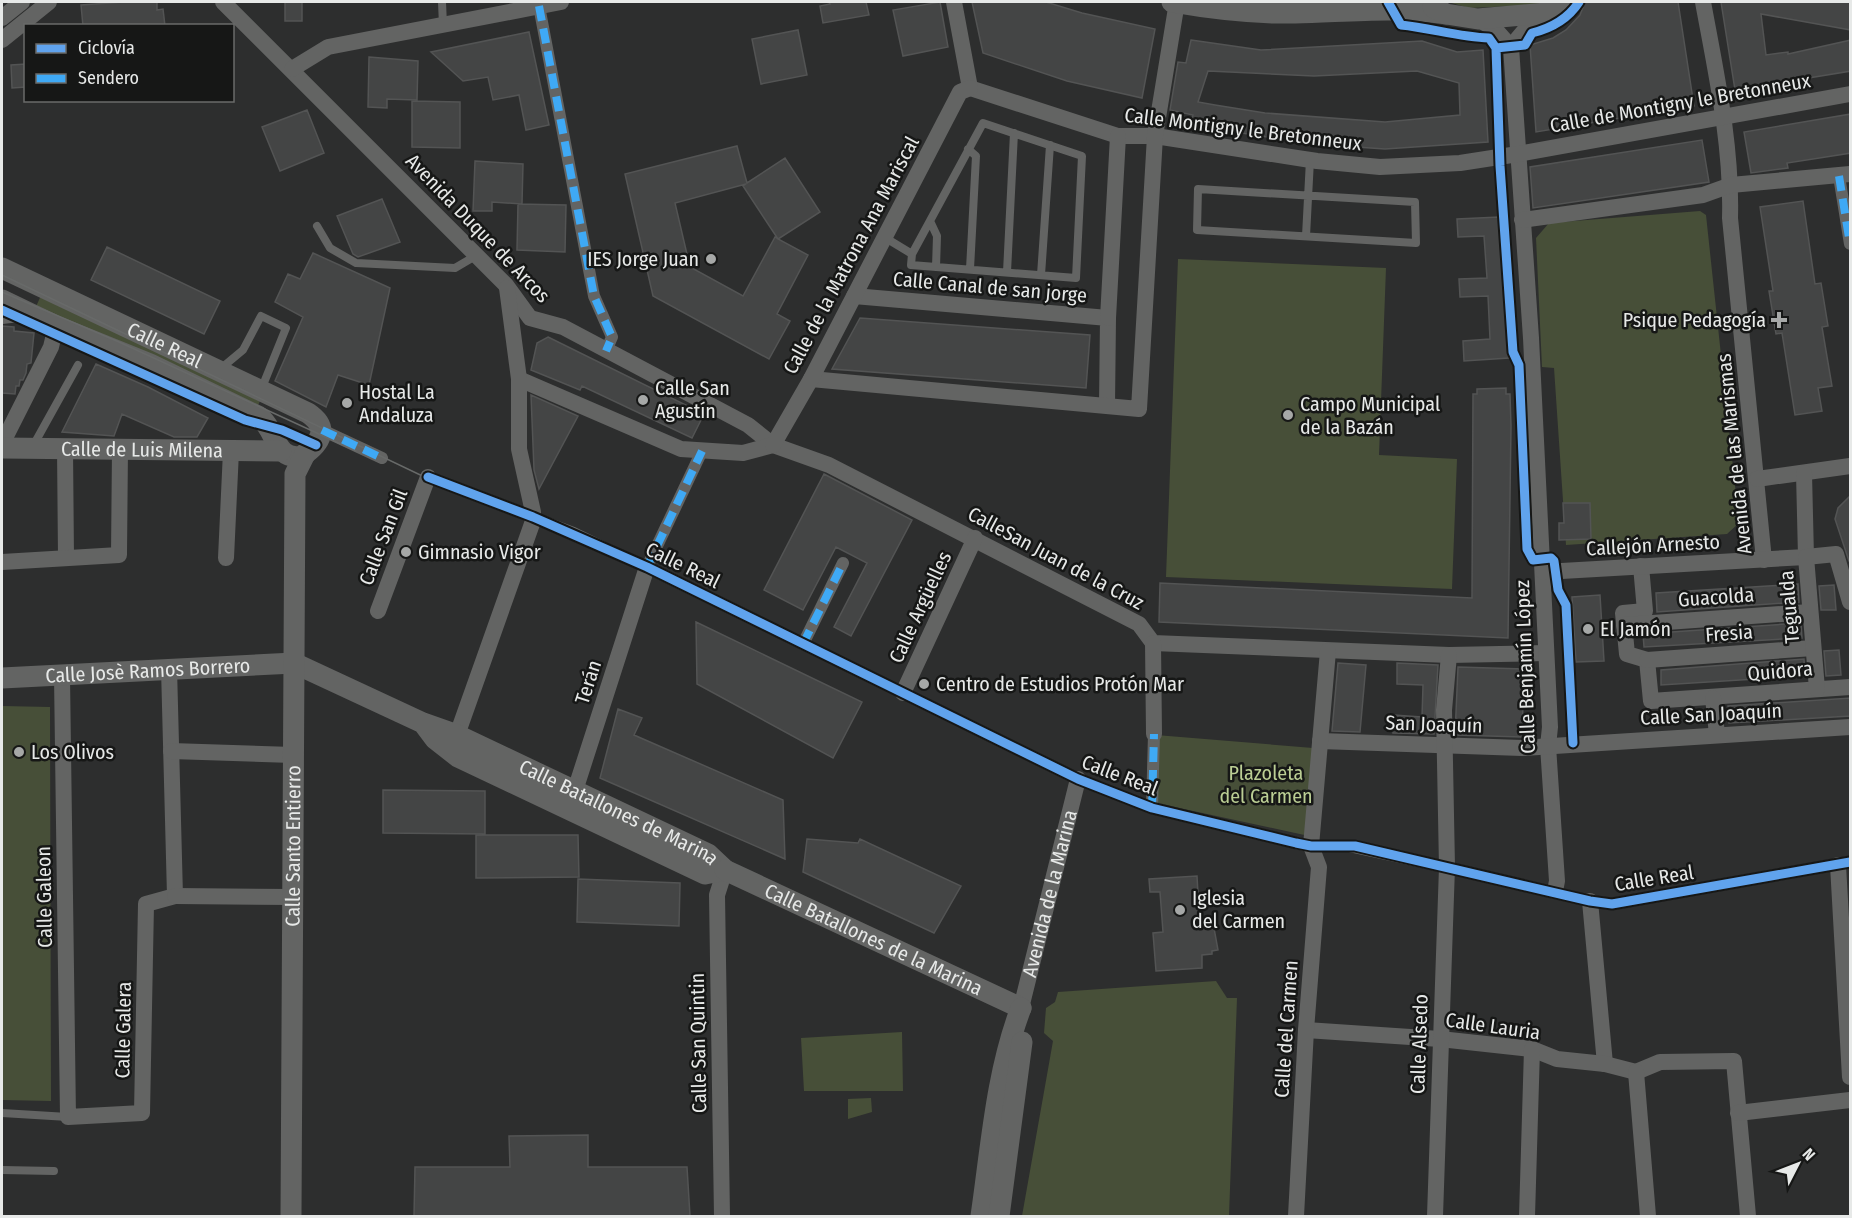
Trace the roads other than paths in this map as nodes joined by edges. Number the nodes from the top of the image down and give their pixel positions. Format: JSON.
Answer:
{"nodes":[{"id":1,"x":22,"y":2,"type":"edge"},
{"id":2,"x":49,"y":2,"type":"edge"},
{"id":3,"x":223,"y":2,"type":"edge"},
{"id":4,"x":442,"y":2,"type":"edge"},
{"id":5,"x":561,"y":2,"type":"edge"},
{"id":6,"x":954,"y":2,"type":"edge"},
{"id":7,"x":1174,"y":2,"type":"edge"},
{"id":8,"x":1427,"y":2,"type":"edge"},
{"id":9,"x":1703,"y":2,"type":"edge"},
{"id":10,"x":531,"y":5,"type":"edge"},
{"id":11,"x":1553,"y":7,"type":"edge"},
{"id":12,"x":1446,"y":14,"type":"junction"},
{"id":13,"x":2,"y":18,"type":"edge"},
{"id":14,"x":1478,"y":19,"type":"junction"},
{"id":15,"x":443,"y":25,"type":"junction"},
{"id":16,"x":2,"y":40,"type":"edge"},
{"id":17,"x":1511,"y":47,"type":"junction"},
{"id":18,"x":292,"y":69,"type":"junction"},
{"id":19,"x":970,"y":88,"type":"junction"},
{"id":20,"x":1851,"y":94,"type":"edge"},
{"id":21,"x":1723,"y":117,"type":"junction"},
{"id":22,"x":1014,"y":133,"type":"junction"},
{"id":23,"x":1118,"y":136,"type":"junction"},
{"id":24,"x":1155,"y":136,"type":"junction"},
{"id":25,"x":1050,"y":145,"type":"junction"},
{"id":26,"x":968,"y":149,"type":"junction"},
{"id":27,"x":1518,"y":154,"type":"junction"},
{"id":28,"x":1310,"y":160,"type":"junction"},
{"id":29,"x":1845,"y":175,"type":"edge"},
{"id":30,"x":1731,"y":184,"type":"junction"},
{"id":31,"x":1308,"y":198,"type":"junction"},
{"id":32,"x":1522,"y":220,"type":"junction"},
{"id":33,"x":930,"y":221,"type":"junction"},
{"id":34,"x":317,"y":226,"type":"dead end"},
{"id":35,"x":1306,"y":236,"type":"junction"},
{"id":36,"x":884,"y":237,"type":"junction"},
{"id":37,"x":1851,"y":244,"type":"edge"},
{"id":38,"x":912,"y":254,"type":"junction"},
{"id":39,"x":477,"y":255,"type":"junction"},
{"id":40,"x":936,"y":267,"type":"junction"},
{"id":41,"x":2,"y":268,"type":"edge"},
{"id":42,"x":970,"y":269,"type":"junction"},
{"id":43,"x":1007,"y":272,"type":"junction"},
{"id":44,"x":1041,"y":275,"type":"junction"},
{"id":45,"x":506,"y":285,"type":"junction"},
{"id":46,"x":854,"y":296,"type":"junction"},
{"id":47,"x":2,"y":300,"type":"edge"},
{"id":48,"x":27,"y":313,"type":"junction"},
{"id":49,"x":2,"y":316,"type":"edge"},
{"id":50,"x":1108,"y":318,"type":"junction"},
{"id":51,"x":56,"y":326,"type":"junction"},
{"id":52,"x":606,"y":351,"type":"junction"},
{"id":53,"x":78,"y":365,"type":"dead end"},
{"id":54,"x":219,"y":370,"type":"junction"},
{"id":55,"x":519,"y":379,"type":"junction"},
{"id":56,"x":811,"y":379,"type":"junction"},
{"id":57,"x":261,"y":390,"type":"junction"},
{"id":58,"x":1107,"y":405,"type":"junction"},
{"id":59,"x":7,"y":423,"type":"edge"},
{"id":60,"x":322,"y":430,"type":"junction"},
{"id":61,"x":2,"y":446,"type":"edge"},
{"id":62,"x":772,"y":446,"type":"junction"},
{"id":63,"x":32,"y":448,"type":"junction"},
{"id":64,"x":65,"y":448,"type":"junction"},
{"id":65,"x":120,"y":448,"type":"junction"},
{"id":66,"x":287,"y":450,"type":"junction"},
{"id":67,"x":231,"y":451,"type":"junction"},
{"id":68,"x":702,"y":451,"type":"junction"},
{"id":69,"x":382,"y":458,"type":"dead end"},
{"id":70,"x":1851,"y":466,"type":"edge"},
{"id":71,"x":1804,"y":473,"type":"junction"},
{"id":72,"x":295,"y":474,"type":"joint"},
{"id":73,"x":428,"y":477,"type":"joint"},
{"id":74,"x":1757,"y":479,"type":"junction"},
{"id":75,"x":533,"y":517,"type":"junction"},
{"id":76,"x":975,"y":538,"type":"junction"},
{"id":77,"x":1806,"y":557,"type":"junction"},
{"id":78,"x":66,"y":558,"type":"junction"},
{"id":79,"x":226,"y":558,"type":"dead end"},
{"id":80,"x":1764,"y":560,"type":"junction"},
{"id":81,"x":2,"y":562,"type":"edge"},
{"id":82,"x":843,"y":563,"type":"dead end"},
{"id":83,"x":1641,"y":566,"type":"junction"},
{"id":84,"x":647,"y":567,"type":"junction"},
{"id":85,"x":1544,"y":572,"type":"junction"},
{"id":86,"x":1851,"y":602,"type":"edge"},
{"id":87,"x":378,"y":611,"type":"dead end"},
{"id":88,"x":1810,"y":612,"type":"junction"},
{"id":89,"x":1624,"y":625,"type":"junction"},
{"id":90,"x":1153,"y":643,"type":"junction"},
{"id":91,"x":803,"y":644,"type":"junction"},
{"id":92,"x":1813,"y":648,"type":"junction"},
{"id":93,"x":1329,"y":651,"type":"junction"},
{"id":94,"x":1545,"y":653,"type":"junction"},
{"id":95,"x":1449,"y":655,"type":"junction"},
{"id":96,"x":1647,"y":660,"type":"junction"},
{"id":97,"x":294,"y":663,"type":"junction"},
{"id":98,"x":169,"y":668,"type":"junction"},
{"id":99,"x":62,"y":676,"type":"junction"},
{"id":100,"x":2,"y":678,"type":"edge"},
{"id":101,"x":1851,"y":687,"type":"edge"},
{"id":102,"x":1816,"y":689,"type":"junction"},
{"id":103,"x":903,"y":693,"type":"junction"},
{"id":104,"x":1713,"y":698,"type":"junction"},
{"id":105,"x":423,"y":723,"type":"junction"},
{"id":106,"x":1851,"y":728,"type":"edge"},
{"id":107,"x":1154,"y":734,"type":"joint"},
{"id":108,"x":1718,"y":734,"type":"junction"},
{"id":109,"x":457,"y":735,"type":"junction"},
{"id":110,"x":1320,"y":741,"type":"junction"},
{"id":111,"x":1445,"y":745,"type":"junction"},
{"id":112,"x":1548,"y":746,"type":"junction"},
{"id":113,"x":171,"y":751,"type":"junction"},
{"id":114,"x":293,"y":755,"type":"junction"},
{"id":115,"x":458,"y":757,"type":"junction"},
{"id":116,"x":1078,"y":779,"type":"junction"},
{"id":117,"x":572,"y":800,"type":"junction"},
{"id":118,"x":1152,"y":808,"type":"junction"},
{"id":119,"x":1311,"y":846,"type":"junction"},
{"id":120,"x":1844,"y":863,"type":"edge"},
{"id":121,"x":725,"y":870,"type":"junction"},
{"id":122,"x":1447,"y":870,"type":"junction"},
{"id":123,"x":1555,"y":891,"type":"junction"},
{"id":124,"x":175,"y":896,"type":"junction"},
{"id":125,"x":293,"y":897,"type":"junction"},
{"id":126,"x":1590,"y":901,"type":"junction"},
{"id":127,"x":1021,"y":1008,"type":"junction"},
{"id":128,"x":1306,"y":1030,"type":"junction"},
{"id":129,"x":1440,"y":1039,"type":"junction"},
{"id":130,"x":1532,"y":1049,"type":"junction"},
{"id":131,"x":1605,"y":1064,"type":"junction"},
{"id":132,"x":1636,"y":1072,"type":"junction"},
{"id":133,"x":1851,"y":1077,"type":"edge"},
{"id":134,"x":1851,"y":1100,"type":"edge"},
{"id":135,"x":2,"y":1113,"type":"edge"},
{"id":136,"x":1738,"y":1113,"type":"junction"},
{"id":137,"x":68,"y":1117,"type":"junction"},
{"id":138,"x":2,"y":1170,"type":"edge"},
{"id":139,"x":54,"y":1171,"type":"dead end"},
{"id":140,"x":291,"y":1216,"type":"edge"},
{"id":141,"x":722,"y":1216,"type":"edge"},
{"id":142,"x":981,"y":1216,"type":"edge"},
{"id":143,"x":999,"y":1216,"type":"edge"},
{"id":144,"x":1296,"y":1216,"type":"edge"},
{"id":145,"x":1435,"y":1216,"type":"edge"},
{"id":146,"x":1527,"y":1216,"type":"edge"},
{"id":147,"x":1648,"y":1216,"type":"edge"},
{"id":148,"x":1748,"y":1216,"type":"edge"}],
"edges":[{"from":1,"to":13,"type":"street"},
{"from":2,"to":16,"type":"street"},
{"from":3,"to":18,"type":"street","name":"Avenida Duque de Arcos"},
{"from":4,"to":15,"type":"lane"},
{"from":5,"to":10,"type":"street"},
{"from":6,"to":19,"type":"street"},
{"from":7,"to":12,"type":"street"},
{"from":7,"to":24,"type":"street"},
{"from":8,"to":12,"type":"street"},
{"from":9,"to":21,"type":"street","name":"Avenida de las Marismas"},
{"from":10,"to":15,"type":"street"},
{"from":10,"to":52,"type":"street"},
{"from":11,"to":14,"type":"street"},
{"from":11,"to":17,"type":"street"},
{"from":12,"to":14,"type":"street"},
{"from":14,"to":17,"type":"street"},
{"from":15,"to":18,"type":"street"},
{"from":17,"to":27,"type":"street","name":"Calle Benjamín López"},
{"from":18,"to":39,"type":"street","name":"Avenida Duque de Arcos"},
{"from":19,"to":23,"type":"street","name":"Calle Montigny le Bretonneux"},
{"from":19,"to":36,"type":"street","name":"Calle de la Matrona Ana Mariscal"},
{"from":20,"to":21,"type":"street","name":"Calle de Montigny le Bretonneux"},
{"from":21,"to":27,"type":"street","name":"Calle de Montigny le Bretonneux"},
{"from":21,"to":30,"type":"street","name":"Avenida de las Marismas"},
{"from":22,"to":25,"type":"lane"},
{"from":22,"to":26,"type":"lane"},
{"from":22,"to":43,"type":"lane"},
{"from":23,"to":24,"type":"street","name":"Calle Montigny le Bretonneux"},
{"from":23,"to":50,"type":"street"},
{"from":24,"to":28,"type":"street","name":"Calle Montigny le Bretonneux"},
{"from":24,"to":58,"type":"street"},
{"from":25,"to":44,"type":"lane"},
{"from":25,"to":44,"type":"lane"},
{"from":26,"to":33,"type":"lane"},
{"from":26,"to":42,"type":"lane"},
{"from":27,"to":28,"type":"street","name":"Calle Montigny le Bretonneux"},
{"from":27,"to":32,"type":"street","name":"Calle Benjamín López"},
{"from":28,"to":31,"type":"lane"},
{"from":29,"to":30,"type":"street"},
{"from":29,"to":37,"type":"street"},
{"from":30,"to":32,"type":"street"},
{"from":30,"to":74,"type":"street","name":"Avenida de las Marismas"},
{"from":31,"to":35,"type":"lane"},
{"from":31,"to":35,"type":"lane"},
{"from":31,"to":35,"type":"lane"},
{"from":32,"to":85,"type":"street","name":"Calle Benjamín López"},
{"from":33,"to":38,"type":"lane"},
{"from":33,"to":40,"type":"lane"},
{"from":34,"to":39,"type":"lane"},
{"from":36,"to":38,"type":"lane"},
{"from":36,"to":46,"type":"street","name":"Calle de la Matrona Ana Mariscal"},
{"from":38,"to":40,"type":"lane"},
{"from":39,"to":45,"type":"street","name":"Avenida Duque de Arcos"},
{"from":40,"to":42,"type":"lane"},
{"from":41,"to":54,"type":"street","name":"Calle Real"},
{"from":42,"to":43,"type":"lane"},
{"from":43,"to":44,"type":"lane"},
{"from":45,"to":52,"type":"street","name":"Avenida Duque de Arcos"},
{"from":45,"to":55,"type":"street"},
{"from":46,"to":50,"type":"street","name":"Calle Canal de san jorge"},
{"from":46,"to":56,"type":"street","name":"Calle de la Matrona Ana Mariscal"},
{"from":47,"to":48,"type":"street","name":"Calle Real"},
{"from":48,"to":49,"type":"street"},
{"from":48,"to":51,"type":"street","name":"Calle Real"},
{"from":50,"to":58,"type":"street","name":"Calle Canal de san jorge"},
{"from":51,"to":59,"type":"street"},
{"from":51,"to":66,"type":"street","name":"Calle Real"},
{"from":52,"to":62,"type":"street","name":"Avenida Duque de Arcos"},
{"from":53,"to":63,"type":"lane"},
{"from":54,"to":57,"type":"street","name":"Calle Real"},
{"from":54,"to":57,"type":"lane"},
{"from":55,"to":68,"type":"street"},
{"from":55,"to":75,"type":"street"},
{"from":56,"to":58,"type":"street"},
{"from":56,"to":62,"type":"street","name":"Calle de la Matrona Ana Mariscal"},
{"from":57,"to":60,"type":"street","name":"Calle Real"},
{"from":59,"to":61,"type":"street"},
{"from":60,"to":66,"type":"street"},
{"from":60,"to":69,"type":"street","name":"Calle Real"},
{"from":61,"to":63,"type":"street","name":"Calle de Luis Milena"},
{"from":62,"to":68,"type":"street"},
{"from":62,"to":76,"type":"street","name":"CalleSan Juan de la Cruz"},
{"from":63,"to":64,"type":"street","name":"Calle de Luis Milena"},
{"from":64,"to":65,"type":"street","name":"Calle de Luis Milena"},
{"from":64,"to":78,"type":"street"},
{"from":65,"to":67,"type":"street","name":"Calle de Luis Milena"},
{"from":65,"to":78,"type":"street"},
{"from":66,"to":67,"type":"street","name":"Calle de Luis Milena"},
{"from":66,"to":72,"type":"street","name":"Calle Real"},
{"from":67,"to":79,"type":"street"},
{"from":68,"to":84,"type":"street"},
{"from":70,"to":71,"type":"street"},
{"from":71,"to":74,"type":"street"},
{"from":71,"to":77,"type":"street"},
{"from":72,"to":97,"type":"street","name":"Calle Santo Entierro"},
{"from":73,"to":75,"type":"street","name":"Calle Real"},
{"from":73,"to":87,"type":"street","name":"Calle San Gil"},
{"from":74,"to":80,"type":"street","name":"Avenida de las Marismas"},
{"from":75,"to":84,"type":"street","name":"Calle Real"},
{"from":75,"to":109,"type":"street"},
{"from":76,"to":90,"type":"street","name":"CalleSan Juan de la Cruz"},
{"from":76,"to":103,"type":"street","name":"Calle Argüelles"},
{"from":77,"to":80,"type":"street","name":"Avenida de las Marismas"},
{"from":77,"to":86,"type":"street","name":"Avenida de las Marismas"},
{"from":77,"to":88,"type":"street","name":"Tegualda"},
{"from":78,"to":81,"type":"street"},
{"from":80,"to":83,"type":"street","name":"Callejón Arnesto"},
{"from":82,"to":91,"type":"street"},
{"from":83,"to":85,"type":"street","name":"Callejón Arnesto"},
{"from":83,"to":89,"type":"street"},
{"from":84,"to":91,"type":"street","name":"Calle Real"},
{"from":84,"to":117,"type":"street","name":"Terán"},
{"from":85,"to":94,"type":"street","name":"Calle Benjamín López"},
{"from":88,"to":89,"type":"street","name":"Guacolda"},
{"from":88,"to":92,"type":"street","name":"Tegualda"},
{"from":89,"to":96,"type":"street"},
{"from":90,"to":93,"type":"street"},
{"from":90,"to":107,"type":"street"},
{"from":91,"to":103,"type":"street","name":"Calle Real"},
{"from":92,"to":96,"type":"street","name":"Fresia"},
{"from":92,"to":102,"type":"street","name":"Tegualda"},
{"from":93,"to":95,"type":"street"},
{"from":93,"to":110,"type":"street","name":"Calle del Carmen"},
{"from":94,"to":95,"type":"street"},
{"from":94,"to":112,"type":"street","name":"Calle Benjamín López"},
{"from":95,"to":111,"type":"street","name":"Calle Alsedo"},
{"from":96,"to":104,"type":"street","name":"Quidora"},
{"from":97,"to":98,"type":"street","name":"Calle Josè Ramos Borrero"},
{"from":97,"to":105,"type":"street"},
{"from":97,"to":114,"type":"street","name":"Calle Santo Entierro"},
{"from":98,"to":99,"type":"street","name":"Calle Josè Ramos Borrero"},
{"from":98,"to":113,"type":"street"},
{"from":99,"to":100,"type":"street","name":"Calle Josè Ramos Borrero"},
{"from":99,"to":137,"type":"street","name":"Calle Galeon"},
{"from":101,"to":102,"type":"street","name":"Quidora"},
{"from":102,"to":104,"type":"street","name":"Quidora"},
{"from":103,"to":116,"type":"street","name":"Calle Real"},
{"from":104,"to":108,"type":"street"},
{"from":105,"to":109,"type":"street","name":"Calle Batallones de Marina"},
{"from":105,"to":115,"type":"street","name":"Calle Batallones de Marina"},
{"from":106,"to":108,"type":"street","name":"Calle San Joaquín"},
{"from":107,"to":118,"type":"street"},
{"from":108,"to":112,"type":"street","name":"Calle San Joaquín"},
{"from":109,"to":115,"type":"street"},
{"from":109,"to":117,"type":"street","name":"Calle Batallones de Marina"},
{"from":110,"to":111,"type":"street","name":"San Joaquín"},
{"from":110,"to":119,"type":"street","name":"Calle del Carmen"},
{"from":111,"to":112,"type":"street","name":"San Joaquín"},
{"from":111,"to":122,"type":"street","name":"Calle Alsedo"},
{"from":112,"to":123,"type":"street","name":"Calle Benjamín López"},
{"from":113,"to":114,"type":"street"},
{"from":113,"to":124,"type":"street"},
{"from":114,"to":125,"type":"street","name":"Calle Santo Entierro"},
{"from":115,"to":117,"type":"street","name":"Calle Batallones de Marina"},
{"from":116,"to":118,"type":"street","name":"Calle Real"},
{"from":116,"to":127,"type":"street","name":"Avenida de la Marina"},
{"from":117,"to":121,"type":"street","name":"Calle Batallones de Marina"},
{"from":118,"to":119,"type":"street","name":"Calle Real"},
{"from":119,"to":122,"type":"street","name":"Calle Real"},
{"from":119,"to":128,"type":"street","name":"Calle del Carmen"},
{"from":120,"to":126,"type":"street","name":"Calle Real"},
{"from":120,"to":133,"type":"street"},
{"from":121,"to":127,"type":"street","name":"Calle Batallones de la Marina"},
{"from":121,"to":141,"type":"street","name":"Calle San Quintin"},
{"from":122,"to":123,"type":"street","name":"Calle Real"},
{"from":122,"to":129,"type":"street","name":"Calle Alsedo"},
{"from":123,"to":126,"type":"street","name":"Calle Real"},
{"from":124,"to":125,"type":"street","name":"Calle Galera"},
{"from":124,"to":137,"type":"street","name":"Calle Galera"},
{"from":125,"to":140,"type":"street","name":"Calle Santo Entierro"},
{"from":126,"to":131,"type":"street"},
{"from":127,"to":142,"type":"street","name":"Avenida de la Marina"},
{"from":127,"to":143,"type":"street","name":"Avenida de la Marina"},
{"from":128,"to":129,"type":"street","name":"Calle Lauria"},
{"from":128,"to":144,"type":"street","name":"Calle del Carmen"},
{"from":129,"to":130,"type":"street","name":"Calle Lauria"},
{"from":129,"to":145,"type":"street","name":"Calle Alsedo"},
{"from":130,"to":131,"type":"street","name":"Calle Lauria"},
{"from":130,"to":146,"type":"street"},
{"from":131,"to":132,"type":"street","name":"Calle Lauria"},
{"from":132,"to":136,"type":"street"},
{"from":132,"to":147,"type":"street"},
{"from":134,"to":136,"type":"street"},
{"from":135,"to":137,"type":"lane"},
{"from":136,"to":148,"type":"street"},
{"from":138,"to":139,"type":"lane"}]}
